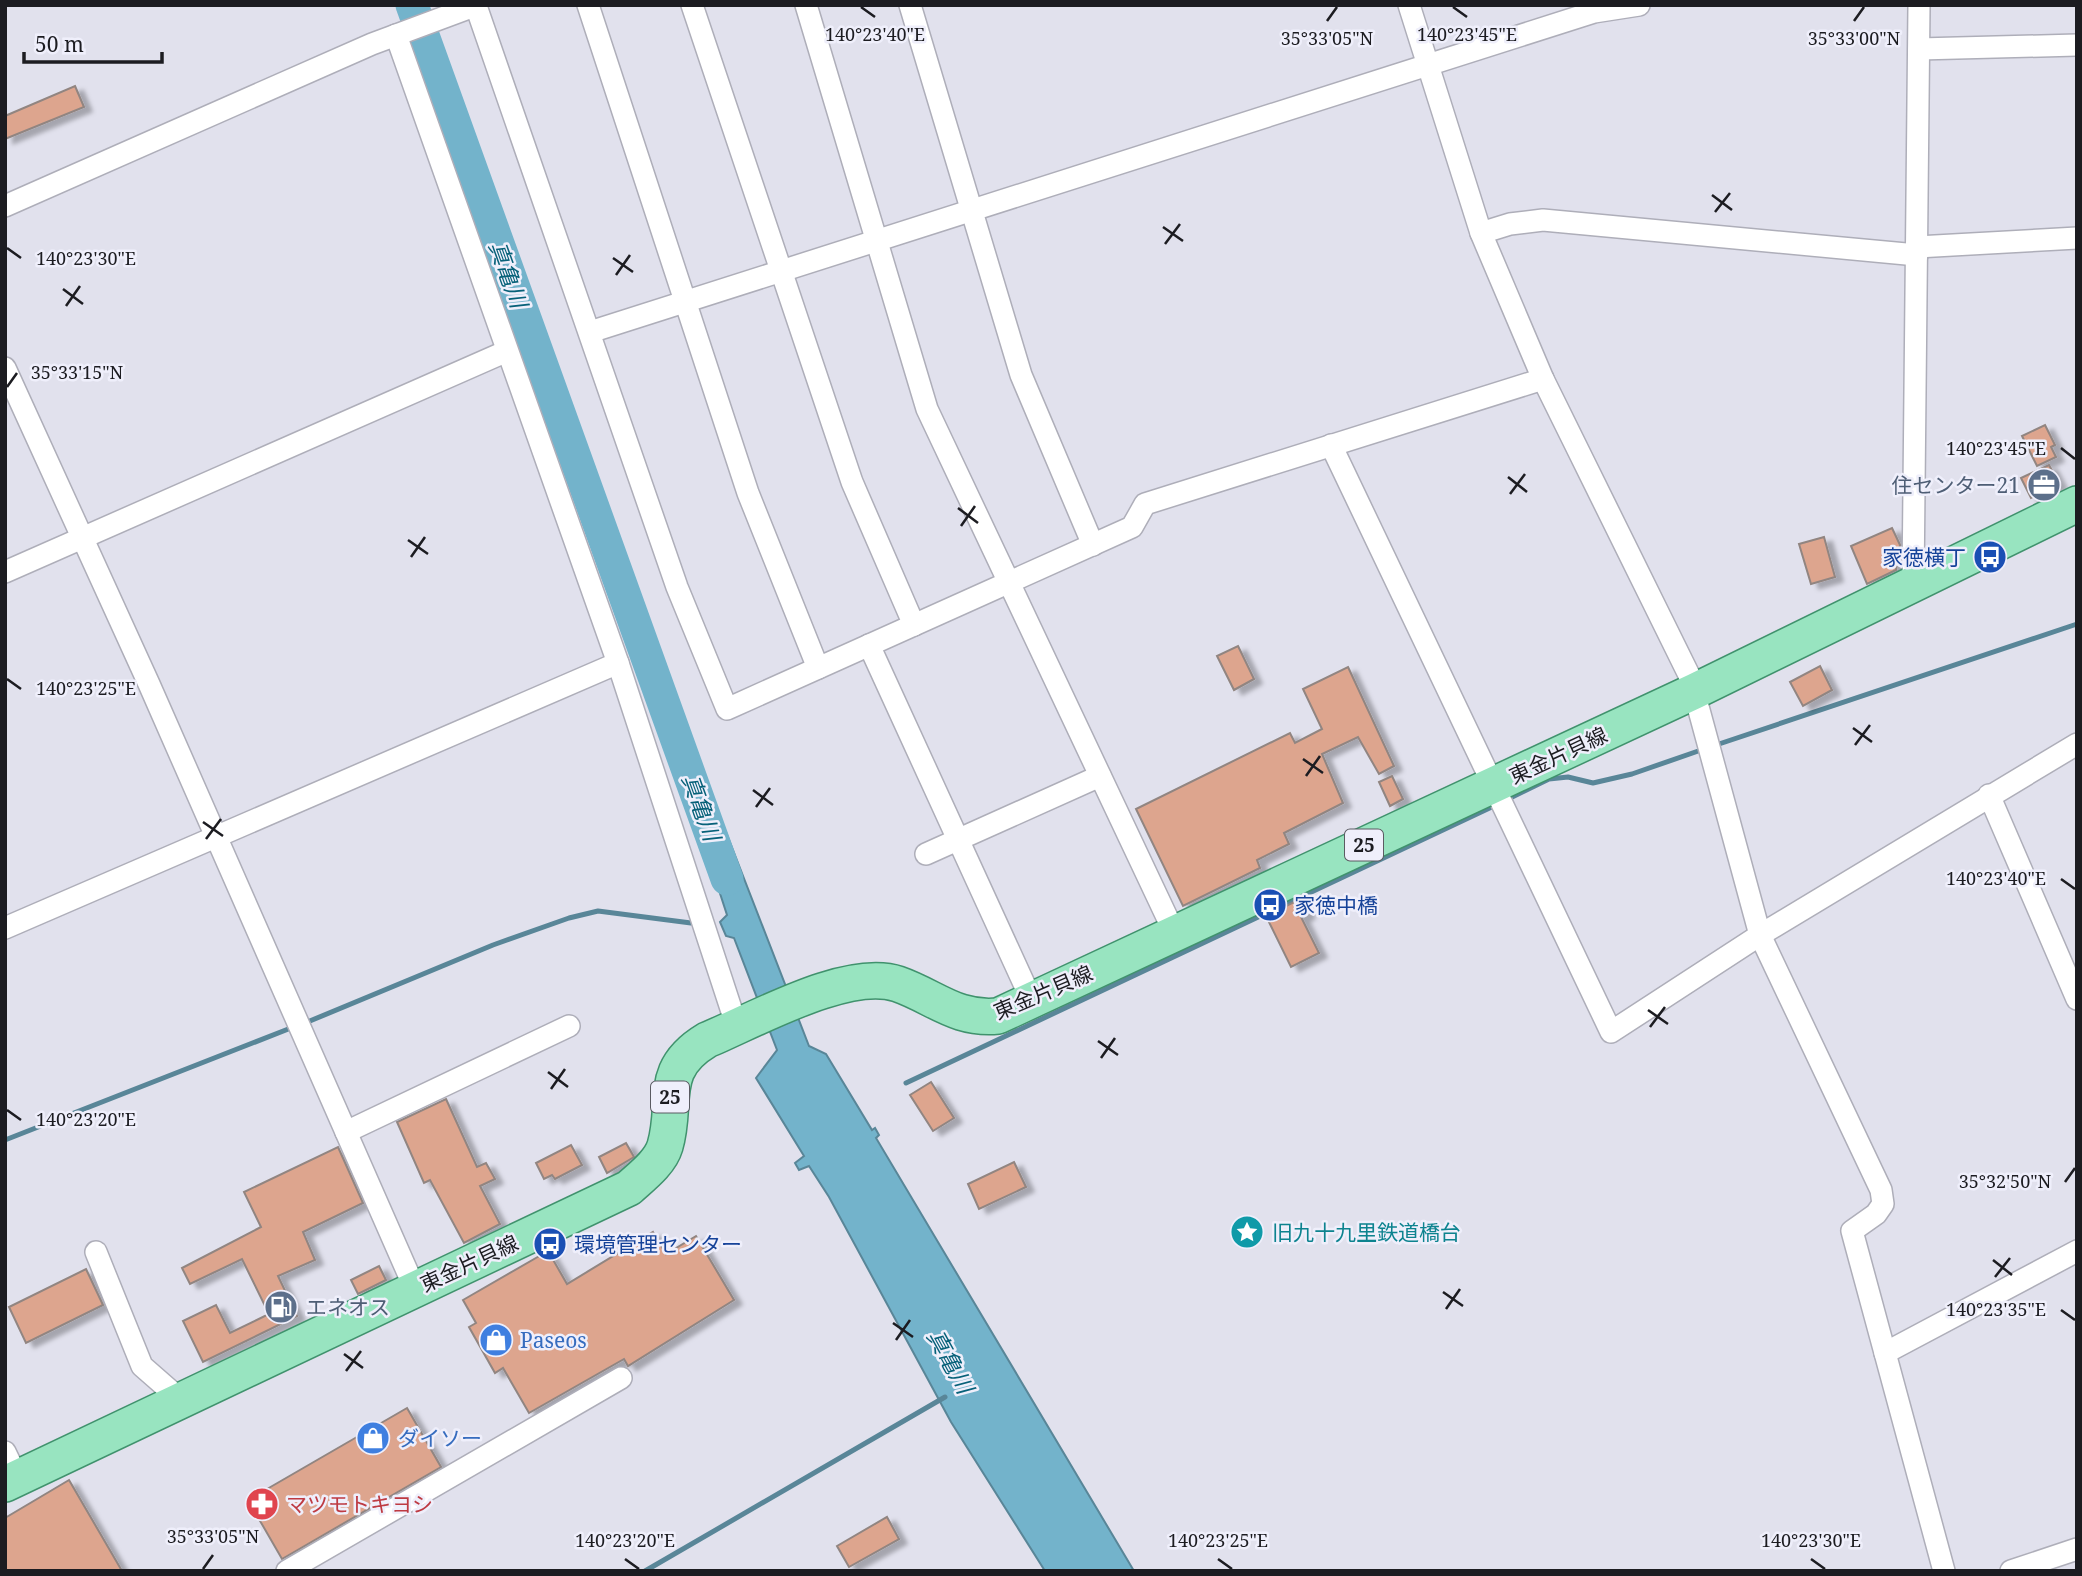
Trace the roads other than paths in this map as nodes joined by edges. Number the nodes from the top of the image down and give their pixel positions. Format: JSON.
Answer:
{"nodes":[{"id":1,"x":588,"y":5,"type":"edge"},
{"id":2,"x":692,"y":5,"type":"edge"},
{"id":3,"x":806,"y":5,"type":"edge"},
{"id":4,"x":910,"y":5,"type":"edge"},
{"id":5,"x":1409,"y":5,"type":"edge"},
{"id":6,"x":1639,"y":5,"type":"edge"},
{"id":7,"x":1919,"y":5,"type":"edge"},
{"id":8,"x":476,"y":6,"type":"edge"},
{"id":9,"x":413,"y":29,"type":"junction"},
{"id":10,"x":2077,"y":44,"type":"edge"},
{"id":11,"x":1919,"y":49,"type":"junction"},
{"id":12,"x":1427,"y":67,"type":"junction"},
{"id":13,"x":5,"y":206,"type":"edge"},
{"id":14,"x":971,"y":213,"type":"junction"},
{"id":15,"x":1481,"y":233,"type":"junction"},
{"id":16,"x":2077,"y":238,"type":"edge"},
{"id":17,"x":876,"y":243,"type":"junction"},
{"id":18,"x":1917,"y":251,"type":"junction"},
{"id":19,"x":780,"y":273,"type":"junction"},
{"id":20,"x":683,"y":303,"type":"junction"},
{"id":21,"x":590,"y":332,"type":"junction"},
{"id":22,"x":507,"y":351,"type":"junction"},
{"id":23,"x":5,"y":369,"type":"edge"},
{"id":24,"x":1543,"y":379,"type":"junction"},
{"id":25,"x":1331,"y":445,"type":"junction"},
{"id":26,"x":2077,"y":504,"type":"edge"},
{"id":27,"x":83,"y":538,"type":"junction"},
{"id":28,"x":1093,"y":545,"type":"junction"},
{"id":29,"x":5,"y":572,"type":"edge"},
{"id":30,"x":1009,"y":582,"type":"junction"},
{"id":31,"x":1913,"y":585,"type":"junction"},
{"id":32,"x":914,"y":625,"type":"junction"},
{"id":33,"x":869,"y":645,"type":"junction"},
{"id":34,"x":618,"y":663,"type":"junction"},
{"id":35,"x":818,"y":668,"type":"junction"},
{"id":36,"x":1695,"y":691,"type":"junction"},
{"id":37,"x":2077,"y":744,"type":"edge"},
{"id":38,"x":1100,"y":776,"type":"junction"},
{"id":39,"x":1989,"y":795,"type":"junction"},
{"id":40,"x":1499,"y":796,"type":"junction"},
{"id":41,"x":215,"y":835,"type":"junction"},
{"id":42,"x":958,"y":839,"type":"junction"},
{"id":43,"x":926,"y":854,"type":"dead end"},
{"id":44,"x":5,"y":928,"type":"edge"},
{"id":45,"x":1174,"y":932,"type":"junction"},
{"id":46,"x":1760,"y":935,"type":"junction"},
{"id":47,"x":2077,"y":999,"type":"edge"},
{"id":48,"x":1032,"y":1001,"type":"junction"},
{"id":49,"x":569,"y":1026,"type":"dead end"},
{"id":50,"x":737,"y":1027,"type":"junction"},
{"id":51,"x":345,"y":1132,"type":"junction"},
{"id":52,"x":2077,"y":1251,"type":"edge"},
{"id":53,"x":96,"y":1252,"type":"dead end"},
{"id":54,"x":415,"y":1289,"type":"junction"},
{"id":55,"x":1885,"y":1353,"type":"junction"},
{"id":56,"x":621,"y":1378,"type":"dead end"},
{"id":57,"x":182,"y":1401,"type":"junction"},
{"id":58,"x":9,"y":1471,"type":"edge"},
{"id":59,"x":2077,"y":1549,"type":"edge"},
{"id":60,"x":2035,"y":1567,"type":"edge"},
{"id":61,"x":287,"y":1571,"type":"edge"},
{"id":62,"x":1944,"y":1571,"type":"edge"},
{"id":63,"x":2011,"y":1571,"type":"edge"}],
"edges":[{"from":1,"to":20,"type":"street"},
{"from":2,"to":19,"type":"street"},
{"from":3,"to":17,"type":"street"},
{"from":4,"to":14,"type":"street"},
{"from":5,"to":12,"type":"street"},
{"from":6,"to":12,"type":"street"},
{"from":7,"to":11,"type":"street"},
{"from":8,"to":9,"type":"street"},
{"from":8,"to":21,"type":"street"},
{"from":9,"to":13,"type":"street"},
{"from":9,"to":22,"type":"street"},
{"from":10,"to":11,"type":"street"},
{"from":11,"to":18,"type":"street"},
{"from":12,"to":14,"type":"street"},
{"from":12,"to":15,"type":"street"},
{"from":14,"to":17,"type":"street"},
{"from":14,"to":28,"type":"street"},
{"from":15,"to":18,"type":"street"},
{"from":15,"to":24,"type":"street"},
{"from":16,"to":18,"type":"street"},
{"from":17,"to":19,"type":"street"},
{"from":17,"to":30,"type":"street"},
{"from":18,"to":31,"type":"street"},
{"from":19,"to":20,"type":"street"},
{"from":19,"to":32,"type":"street"},
{"from":20,"to":21,"type":"street"},
{"from":20,"to":35,"type":"street"},
{"from":21,"to":35,"type":"street"},
{"from":22,"to":27,"type":"street"},
{"from":22,"to":34,"type":"street"},
{"from":23,"to":27,"type":"street"},
{"from":24,"to":25,"type":"street"},
{"from":24,"to":36,"type":"street"},
{"from":25,"to":28,"type":"street"},
{"from":25,"to":40,"type":"street"},
{"from":26,"to":31,"type":"main road","name":"東金片貝線","number":"25"},
{"from":27,"to":29,"type":"street"},
{"from":27,"to":41,"type":"street"},
{"from":28,"to":30,"type":"street"},
{"from":30,"to":32,"type":"street"},
{"from":30,"to":38,"type":"street"},
{"from":31,"to":36,"type":"main road","name":"東金片貝線","number":"25"},
{"from":32,"to":33,"type":"street"},
{"from":33,"to":35,"type":"street"},
{"from":33,"to":42,"type":"street"},
{"from":34,"to":41,"type":"street"},
{"from":34,"to":50,"type":"street"},
{"from":36,"to":40,"type":"main road","name":"東金片貝線","number":"25"},
{"from":36,"to":46,"type":"street"},
{"from":37,"to":39,"type":"street"},
{"from":38,"to":42,"type":"street"},
{"from":38,"to":45,"type":"street"},
{"from":39,"to":46,"type":"street"},
{"from":39,"to":47,"type":"street"},
{"from":40,"to":45,"type":"main road","name":"東金片貝線","number":"25"},
{"from":40,"to":46,"type":"street"},
{"from":41,"to":44,"type":"street"},
{"from":41,"to":51,"type":"street"},
{"from":42,"to":43,"type":"street"},
{"from":42,"to":48,"type":"street"},
{"from":45,"to":48,"type":"main road","name":"東金片貝線","number":"25"},
{"from":46,"to":55,"type":"street"},
{"from":48,"to":50,"type":"main road","name":"東金片貝線","number":"25"},
{"from":49,"to":51,"type":"street"},
{"from":50,"to":54,"type":"main road","name":"東金片貝線","number":"25"},
{"from":51,"to":54,"type":"street"},
{"from":52,"to":55,"type":"street"},
{"from":53,"to":57,"type":"street"},
{"from":54,"to":57,"type":"main road","name":"東金片貝線","number":"25"},
{"from":55,"to":62,"type":"street"},
{"from":56,"to":61,"type":"street"},
{"from":57,"to":58,"type":"main road","name":"東金片貝線","number":"25"},
{"from":59,"to":60,"type":"street"},
{"from":60,"to":63,"type":"street"}]}
